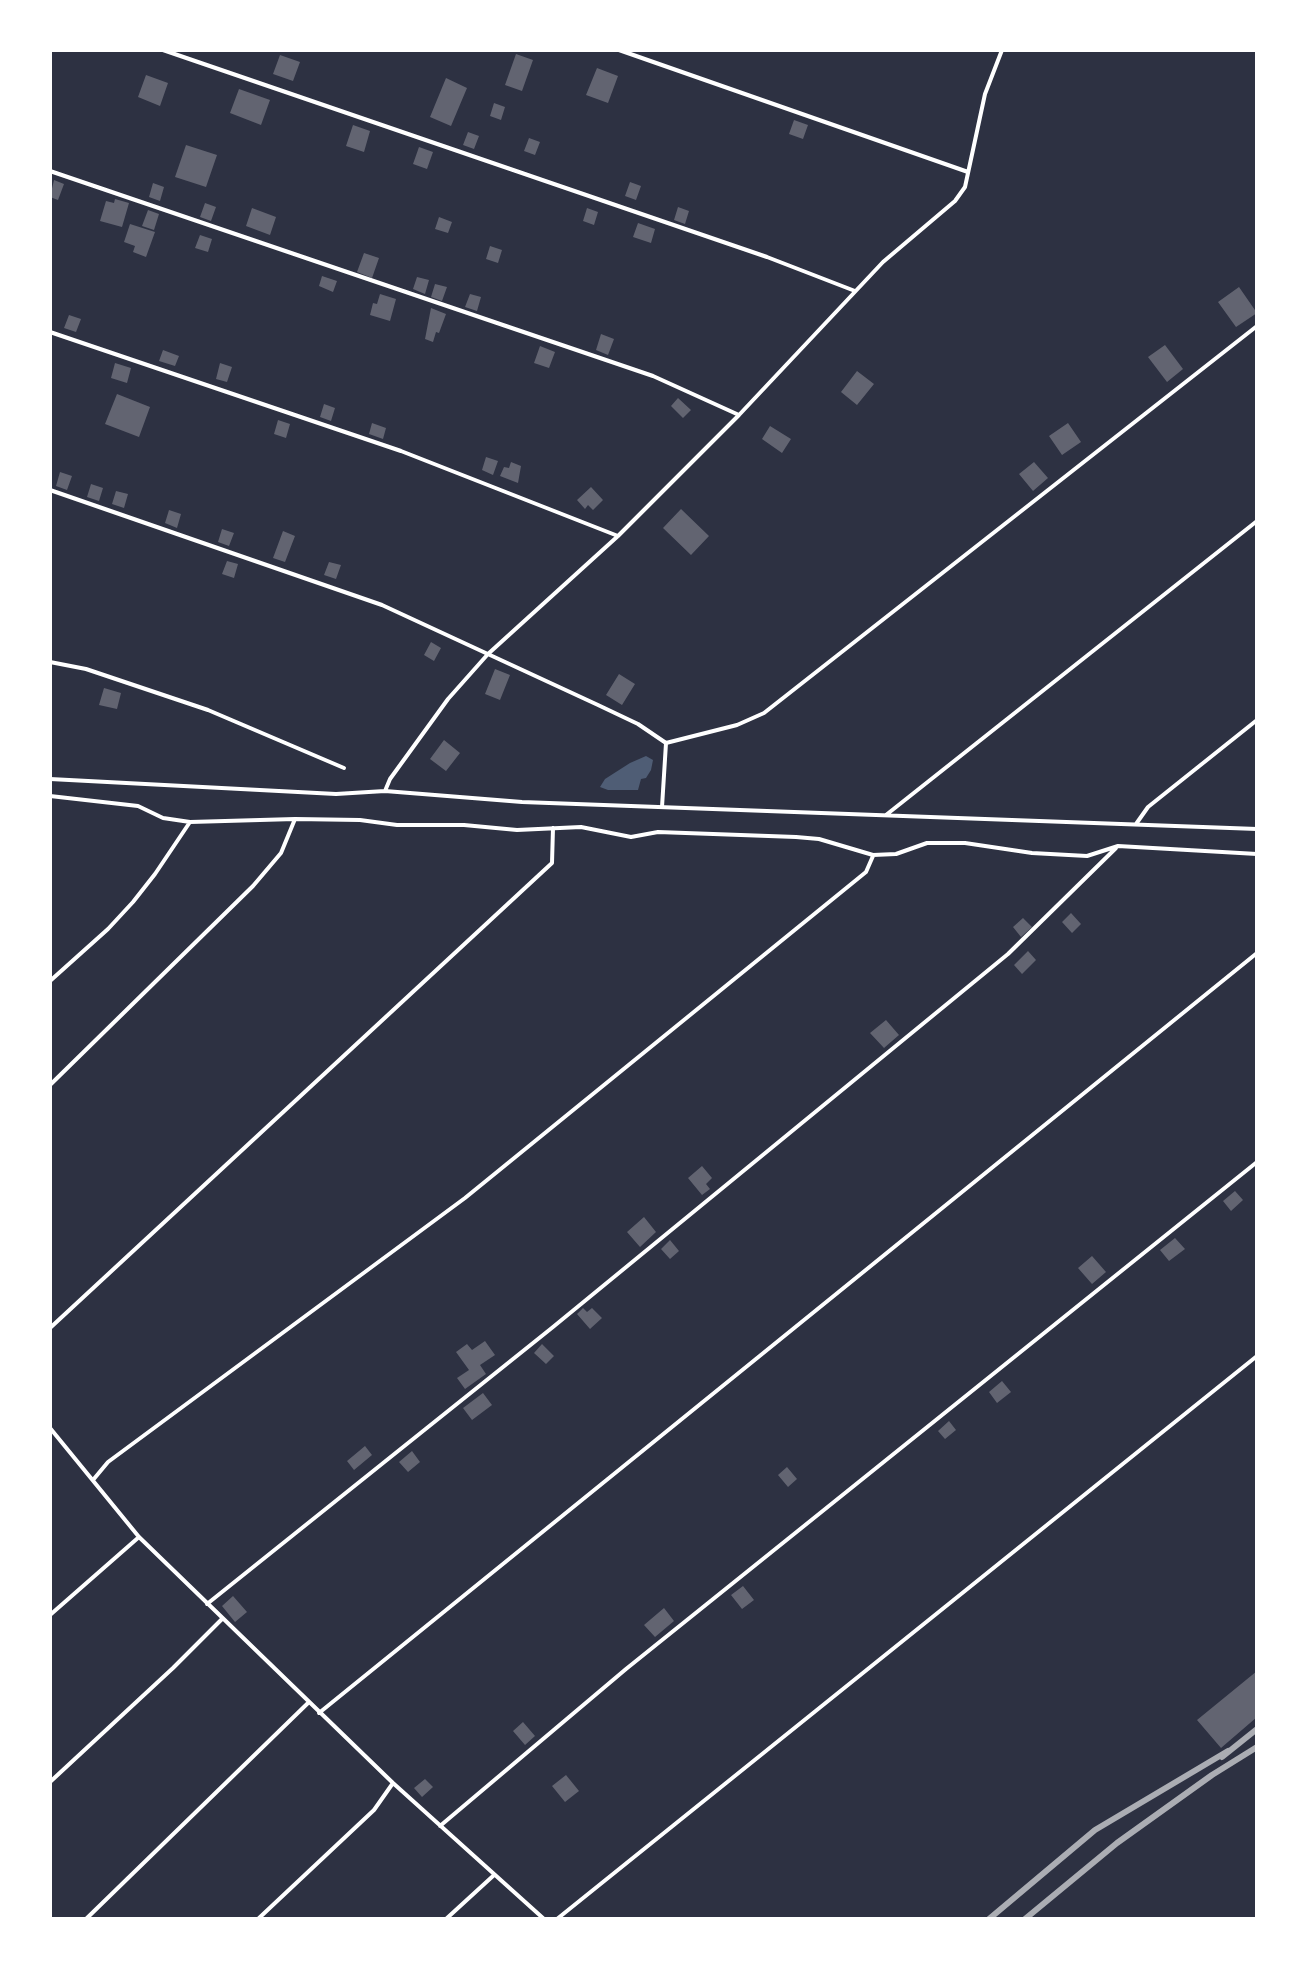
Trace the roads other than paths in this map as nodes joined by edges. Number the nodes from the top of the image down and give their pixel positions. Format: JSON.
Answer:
{"nodes":[{"id":1,"x":163,"y":50,"type":"edge"},
{"id":2,"x":619,"y":50,"type":"edge"},
{"id":3,"x":1002,"y":50,"type":"edge"},
{"id":4,"x":50,"y":171,"type":"edge"},
{"id":5,"x":969,"y":172,"type":"junction"},
{"id":6,"x":855,"y":291,"type":"junction"},
{"id":7,"x":1257,"y":326,"type":"edge"},
{"id":8,"x":50,"y":332,"type":"edge"},
{"id":9,"x":739,"y":415,"type":"junction"},
{"id":10,"x":50,"y":490,"type":"edge"},
{"id":11,"x":1257,"y":521,"type":"edge"},
{"id":12,"x":618,"y":536,"type":"junction"},
{"id":13,"x":488,"y":654,"type":"junction"},
{"id":14,"x":50,"y":662,"type":"edge"},
{"id":15,"x":1257,"y":720,"type":"edge"},
{"id":16,"x":666,"y":743,"type":"junction"},
{"id":17,"x":344,"y":768,"type":"dead end"},
{"id":18,"x":50,"y":779,"type":"edge"},
{"id":19,"x":385,"y":791,"type":"junction"},
{"id":20,"x":50,"y":796,"type":"edge"},
{"id":21,"x":662,"y":807,"type":"junction"},
{"id":22,"x":885,"y":816,"type":"junction"},
{"id":23,"x":295,"y":819,"type":"junction"},
{"id":24,"x":190,"y":822,"type":"junction"},
{"id":25,"x":1136,"y":824,"type":"junction"},
{"id":26,"x":553,"y":828,"type":"junction"},
{"id":27,"x":1257,"y":829,"type":"edge"},
{"id":28,"x":1118,"y":846,"type":"junction"},
{"id":29,"x":1257,"y":854,"type":"edge"},
{"id":30,"x":873,"y":855,"type":"junction"},
{"id":31,"x":1257,"y":953,"type":"edge"},
{"id":32,"x":51,"y":979,"type":"edge"},
{"id":33,"x":50,"y":1085,"type":"edge"},
{"id":34,"x":1257,"y":1162,"type":"edge"},
{"id":35,"x":50,"y":1328,"type":"edge"},
{"id":36,"x":1257,"y":1356,"type":"edge"},
{"id":37,"x":50,"y":1428,"type":"edge"},
{"id":38,"x":93,"y":1480,"type":"junction"},
{"id":39,"x":139,"y":1537,"type":"junction"},
{"id":40,"x":207,"y":1604,"type":"junction"},
{"id":41,"x":50,"y":1615,"type":"edge"},
{"id":42,"x":222,"y":1619,"type":"junction"},
{"id":43,"x":308,"y":1703,"type":"junction"},
{"id":44,"x":319,"y":1713,"type":"junction"},
{"id":45,"x":50,"y":1782,"type":"edge"},
{"id":46,"x":393,"y":1783,"type":"junction"},
{"id":47,"x":440,"y":1826,"type":"junction"},
{"id":48,"x":493,"y":1876,"type":"junction"},
{"id":49,"x":86,"y":1919,"type":"edge"},
{"id":50,"x":258,"y":1919,"type":"edge"},
{"id":51,"x":446,"y":1919,"type":"edge"},
{"id":52,"x":544,"y":1919,"type":"edge"},
{"id":53,"x":557,"y":1919,"type":"edge"}],
"edges":[{"from":1,"to":6,"type":"lane"},
{"from":2,"to":5,"type":"lane"},
{"from":3,"to":5,"type":"lane"},
{"from":4,"to":9,"type":"lane"},
{"from":5,"to":6,"type":"lane"},
{"from":6,"to":9,"type":"lane"},
{"from":7,"to":16,"type":"lane"},
{"from":8,"to":12,"type":"lane"},
{"from":9,"to":12,"type":"lane"},
{"from":10,"to":13,"type":"lane"},
{"from":11,"to":22,"type":"lane"},
{"from":12,"to":13,"type":"lane"},
{"from":13,"to":16,"type":"lane"},
{"from":13,"to":19,"type":"lane"},
{"from":14,"to":17,"type":"lane"},
{"from":15,"to":25,"type":"lane"},
{"from":16,"to":21,"type":"lane"},
{"from":18,"to":19,"type":"lane"},
{"from":19,"to":21,"type":"lane"},
{"from":20,"to":24,"type":"lane"},
{"from":21,"to":22,"type":"lane"},
{"from":22,"to":25,"type":"lane"},
{"from":23,"to":24,"type":"lane"},
{"from":23,"to":26,"type":"lane"},
{"from":23,"to":33,"type":"lane"},
{"from":24,"to":32,"type":"lane"},
{"from":25,"to":27,"type":"lane"},
{"from":26,"to":30,"type":"lane"},
{"from":26,"to":35,"type":"lane"},
{"from":28,"to":29,"type":"lane"},
{"from":28,"to":30,"type":"lane"},
{"from":28,"to":40,"type":"lane"},
{"from":30,"to":38,"type":"lane"},
{"from":31,"to":44,"type":"lane"},
{"from":34,"to":47,"type":"lane"},
{"from":36,"to":53,"type":"lane"},
{"from":37,"to":38,"type":"lane"},
{"from":38,"to":39,"type":"lane"},
{"from":39,"to":40,"type":"lane"},
{"from":39,"to":41,"type":"lane"},
{"from":40,"to":42,"type":"lane"},
{"from":42,"to":43,"type":"lane"},
{"from":42,"to":45,"type":"lane"},
{"from":43,"to":44,"type":"lane"},
{"from":43,"to":49,"type":"lane"},
{"from":44,"to":46,"type":"lane"},
{"from":46,"to":47,"type":"lane"},
{"from":46,"to":50,"type":"lane"},
{"from":47,"to":48,"type":"lane"},
{"from":48,"to":51,"type":"lane"},
{"from":48,"to":52,"type":"lane"}]}
